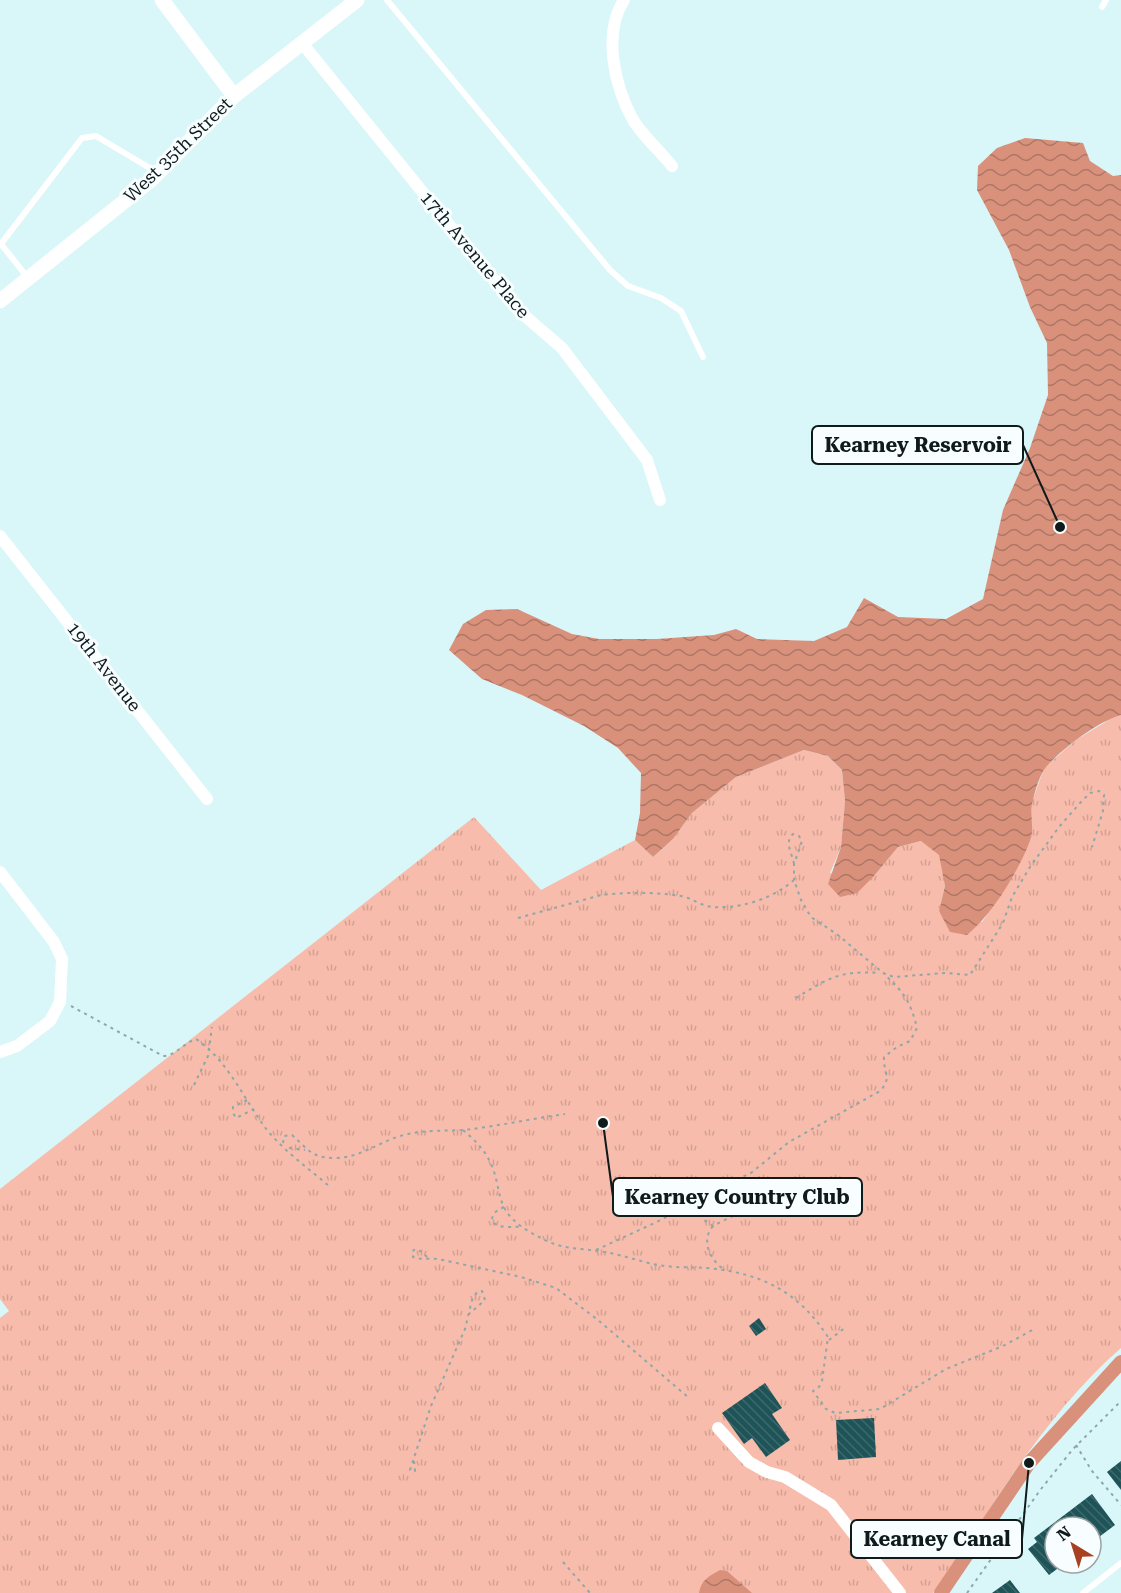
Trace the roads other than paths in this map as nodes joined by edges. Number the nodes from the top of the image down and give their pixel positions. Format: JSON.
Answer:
{"nodes":[{"id":1,"x":162,"y":0,"type":"edge"},
{"id":2,"x":357,"y":0,"type":"edge"},
{"id":3,"x":387,"y":0,"type":"edge"},
{"id":4,"x":624,"y":0,"type":"edge"},
{"id":5,"x":1106,"y":0,"type":"edge"},
{"id":6,"x":1102,"y":7,"type":"dead end"},
{"id":7,"x":302,"y":43,"type":"junction"},
{"id":8,"x":234,"y":96,"type":"junction"},
{"id":9,"x":672,"y":166,"type":"dead end"},
{"id":10,"x":158,"y":173,"type":"junction"},
{"id":11,"x":28,"y":278,"type":"junction"},
{"id":12,"x":0,"y":301,"type":"edge"},
{"id":13,"x":703,"y":357,"type":"dead end"},
{"id":14,"x":660,"y":500,"type":"dead end"},
{"id":15,"x":0,"y":536,"type":"edge"},
{"id":16,"x":207,"y":799,"type":"dead end"},
{"id":17,"x":0,"y":872,"type":"edge"},
{"id":18,"x":0,"y":1052,"type":"edge"},
{"id":19,"x":718,"y":1428,"type":"dead end"},
{"id":20,"x":1121,"y":1563,"type":"edge"},
{"id":21,"x":896,"y":1592,"type":"edge"},
{"id":22,"x":1083,"y":1593,"type":"edge"}],
"edges":[{"from":1,"to":8,"type":"street"},
{"from":2,"to":7,"type":"street","name":"West 35th Street"},
{"from":3,"to":13,"type":"lane"},
{"from":4,"to":9,"type":"street"},
{"from":5,"to":6,"type":"lane"},
{"from":7,"to":8,"type":"street","name":"West 35th Street"},
{"from":7,"to":14,"type":"street","name":"17th Avenue Place"},
{"from":8,"to":10,"type":"street","name":"West 35th Street"},
{"from":10,"to":11,"type":"street","name":"West 35th Street"},
{"from":10,"to":11,"type":"lane"},
{"from":11,"to":12,"type":"street","name":"West 35th Street"},
{"from":15,"to":16,"type":"street","name":"19th Avenue"},
{"from":17,"to":18,"type":"street"},
{"from":19,"to":21,"type":"street"},
{"from":20,"to":22,"type":"lane"}]}
